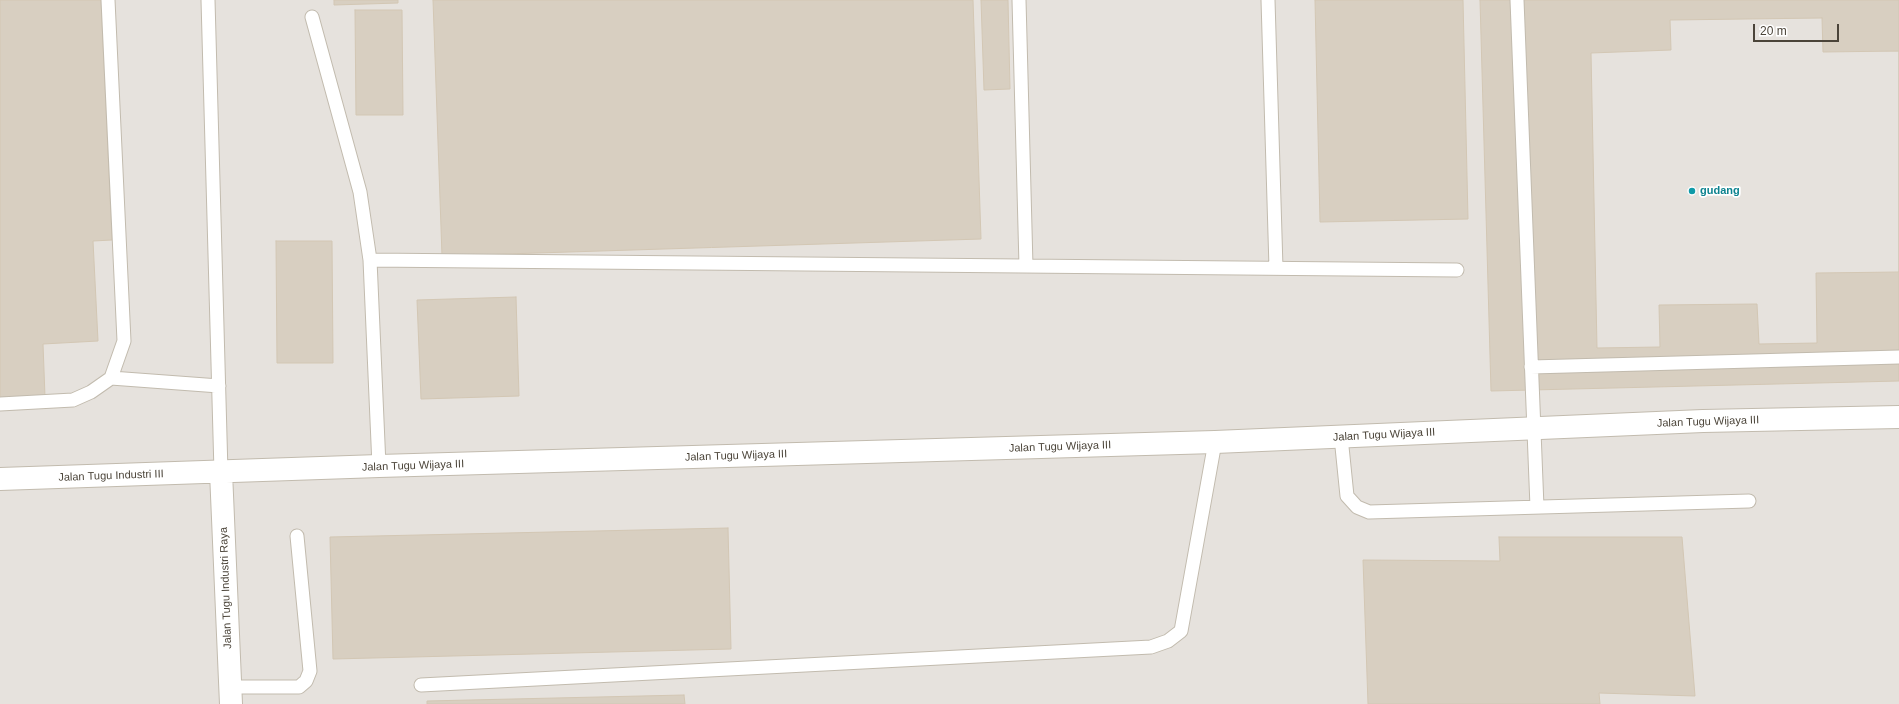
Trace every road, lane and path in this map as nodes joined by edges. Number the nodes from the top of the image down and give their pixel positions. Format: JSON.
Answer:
{"nodes":[{"id":1,"x":108,"y":0,"type":"edge"},
{"id":2,"x":208,"y":0,"type":"edge"},
{"id":3,"x":1019,"y":0,"type":"edge"},
{"id":4,"x":1268,"y":0,"type":"edge"},
{"id":5,"x":1517,"y":0,"type":"edge"},
{"id":6,"x":312,"y":17,"type":"dead end"},
{"id":7,"x":370,"y":260,"type":"junction"},
{"id":8,"x":1026,"y":266,"type":"junction"},
{"id":9,"x":1276,"y":268,"type":"junction"},
{"id":10,"x":1457,"y":270,"type":"dead end"},
{"id":11,"x":1899,"y":357,"type":"edge"},
{"id":12,"x":1531,"y":367,"type":"junction"},
{"id":13,"x":111,"y":378,"type":"junction"},
{"id":14,"x":219,"y":386,"type":"junction"},
{"id":15,"x":0,"y":404,"type":"edge"},
{"id":16,"x":1899,"y":417,"type":"edge"},
{"id":17,"x":1533,"y":429,"type":"junction"},
{"id":18,"x":1341,"y":437,"type":"junction"},
{"id":19,"x":1215,"y":442,"type":"junction"},
{"id":20,"x":379,"y":466,"type":"junction"},
{"id":21,"x":221,"y":472,"type":"junction"},
{"id":22,"x":0,"y":479,"type":"edge"},
{"id":23,"x":1749,"y":501,"type":"dead end"},
{"id":24,"x":1537,"y":507,"type":"junction"},
{"id":25,"x":297,"y":536,"type":"dead end"},
{"id":26,"x":422,"y":685,"type":"dead end"},
{"id":27,"x":230,"y":696,"type":"edge"}],
"edges":[{"from":1,"to":13,"type":"lane"},
{"from":2,"to":14,"type":"lane"},
{"from":3,"to":8,"type":"lane"},
{"from":4,"to":9,"type":"lane"},
{"from":5,"to":12,"type":"lane"},
{"from":6,"to":7,"type":"lane"},
{"from":7,"to":8,"type":"lane"},
{"from":7,"to":20,"type":"lane"},
{"from":8,"to":9,"type":"lane"},
{"from":9,"to":10,"type":"lane"},
{"from":11,"to":12,"type":"lane"},
{"from":12,"to":17,"type":"lane"},
{"from":13,"to":14,"type":"lane"},
{"from":13,"to":15,"type":"lane"},
{"from":14,"to":21,"type":"lane"},
{"from":16,"to":17,"type":"street","name":"Jalan Tugu Wijaya III"},
{"from":17,"to":18,"type":"street","name":"Jalan Tugu Wijaya III"},
{"from":17,"to":24,"type":"lane"},
{"from":18,"to":19,"type":"street","name":"Jalan Tugu Wijaya III"},
{"from":18,"to":24,"type":"lane"},
{"from":19,"to":20,"type":"street","name":"Jalan Tugu Wijaya III"},
{"from":19,"to":26,"type":"lane"},
{"from":20,"to":21,"type":"street","name":"Jalan Tugu Wijaya III"},
{"from":21,"to":22,"type":"street","name":"Jalan Tugu Industri III"},
{"from":21,"to":27,"type":"street","name":"Jalan Tugu Industri Raya"},
{"from":23,"to":24,"type":"lane"},
{"from":25,"to":27,"type":"lane"}]}
